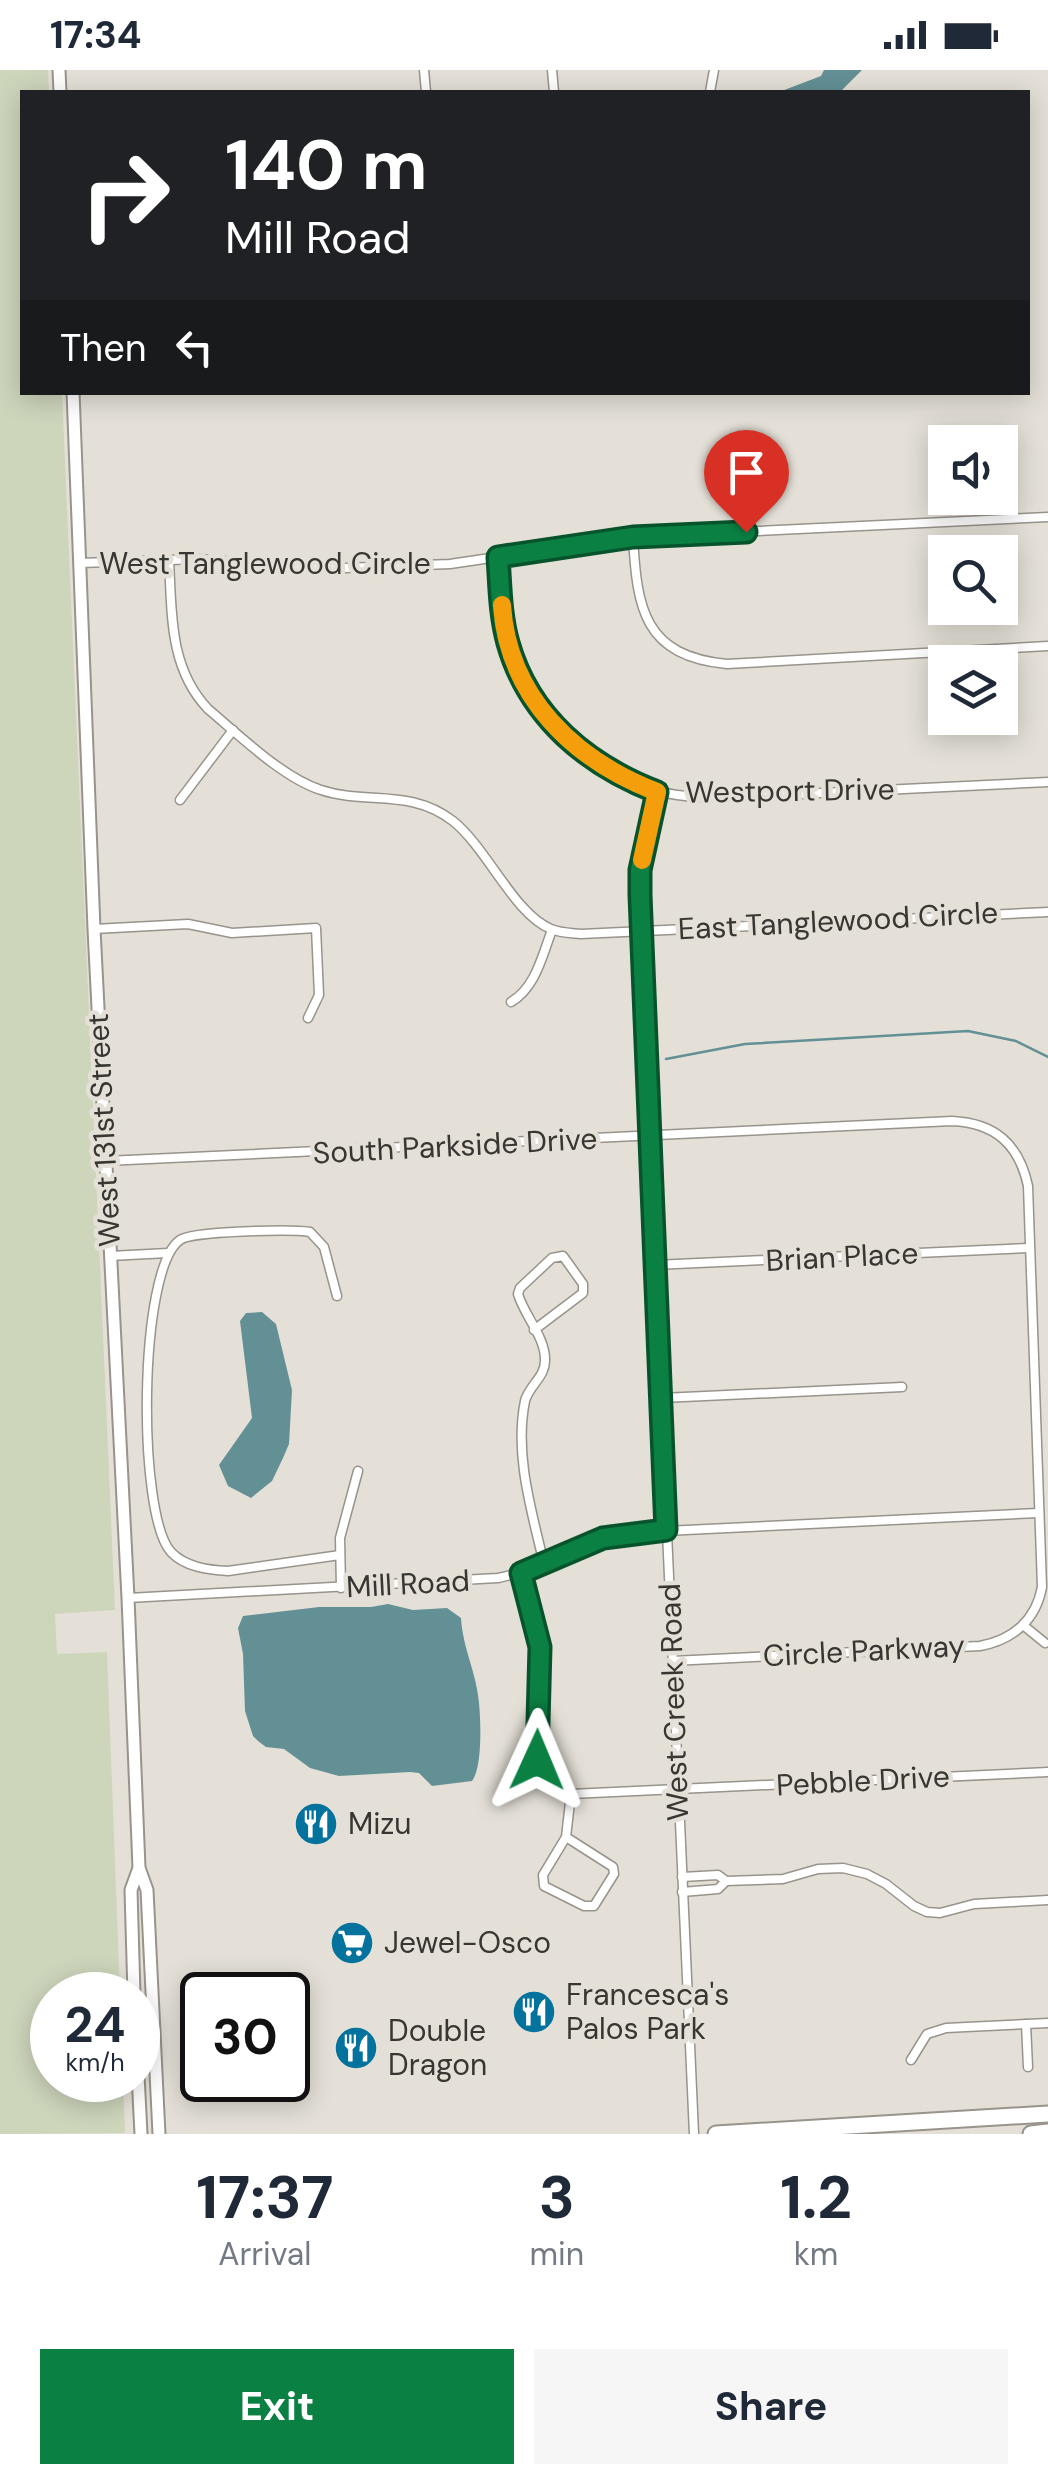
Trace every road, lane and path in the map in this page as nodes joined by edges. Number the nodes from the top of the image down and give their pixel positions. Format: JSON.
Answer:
{"nodes":[{"id":1,"x":72,"y":395,"type":"edge"},
{"id":2,"x":1048,"y":517,"type":"edge"},
{"id":3,"x":633,"y":537,"type":"junction"},
{"id":4,"x":498,"y":557,"type":"junction"},
{"id":5,"x":169,"y":560,"type":"junction"},
{"id":6,"x":80,"y":564,"type":"junction"},
{"id":7,"x":1048,"y":646,"type":"edge"},
{"id":8,"x":233,"y":730,"type":"junction"},
{"id":9,"x":1048,"y":782,"type":"edge"},
{"id":10,"x":657,"y":792,"type":"junction"},
{"id":11,"x":180,"y":800,"type":"dead end"},
{"id":12,"x":1048,"y":912,"type":"edge"},
{"id":13,"x":94,"y":929,"type":"junction"},
{"id":14,"x":552,"y":930,"type":"junction"},
{"id":15,"x":640,"y":930,"type":"junction"},
{"id":16,"x":511,"y":1002,"type":"dead end"},
{"id":17,"x":308,"y":1018,"type":"dead end"},
{"id":18,"x":650,"y":1137,"type":"junction"},
{"id":19,"x":106,"y":1161,"type":"junction"},
{"id":20,"x":1029,"y":1248,"type":"junction"},
{"id":21,"x":168,"y":1253,"type":"junction"},
{"id":22,"x":110,"y":1256,"type":"junction"},
{"id":23,"x":654,"y":1265,"type":"junction"},
{"id":24,"x":337,"y":1296,"type":"dead end"},
{"id":25,"x":534,"y":1330,"type":"junction"},
{"id":26,"x":902,"y":1388,"type":"dead end"},
{"id":27,"x":662,"y":1398,"type":"junction"},
{"id":28,"x":1036,"y":1442,"type":"junction"},
{"id":29,"x":1048,"y":1442,"type":"edge"},
{"id":30,"x":358,"y":1471,"type":"dead end"},
{"id":31,"x":1038,"y":1513,"type":"junction"},
{"id":32,"x":666,"y":1530,"type":"junction"},
{"id":33,"x":340,"y":1555,"type":"junction"},
{"id":34,"x":544,"y":1564,"type":"junction"},
{"id":35,"x":521,"y":1573,"type":"junction"},
{"id":36,"x":341,"y":1588,"type":"junction"},
{"id":37,"x":128,"y":1598,"type":"junction"},
{"id":38,"x":1023,"y":1626,"type":"junction"},
{"id":39,"x":1044,"y":1643,"type":"dead end"},
{"id":40,"x":672,"y":1660,"type":"junction"},
{"id":41,"x":1048,"y":1772,"type":"edge"},
{"id":42,"x":677,"y":1790,"type":"junction"},
{"id":43,"x":571,"y":1794,"type":"junction"},
{"id":44,"x":566,"y":1838,"type":"junction"},
{"id":45,"x":139,"y":1868,"type":"junction"},
{"id":46,"x":682,"y":1877,"type":"junction"},
{"id":47,"x":726,"y":1881,"type":"junction"},
{"id":48,"x":682,"y":1892,"type":"junction"},
{"id":49,"x":1048,"y":1900,"type":"edge"},
{"id":50,"x":133,"y":1972,"type":"edge"},
{"id":51,"x":1048,"y":2023,"type":"edge"},
{"id":52,"x":1026,"y":2024,"type":"junction"},
{"id":53,"x":911,"y":2060,"type":"dead end"},
{"id":54,"x":1028,"y":2067,"type":"dead end"},
{"id":55,"x":139,"y":2102,"type":"edge"},
{"id":56,"x":1048,"y":2114,"type":"edge"},
{"id":57,"x":1048,"y":2132,"type":"edge"},
{"id":58,"x":141,"y":2134,"type":"edge"},
{"id":59,"x":159,"y":2134,"type":"edge"},
{"id":60,"x":694,"y":2134,"type":"edge"},
{"id":61,"x":716,"y":2134,"type":"edge"},
{"id":62,"x":1031,"y":2134,"type":"edge"}],
"edges":[{"from":1,"to":6,"type":"street","name":"West 131st Street"},
{"from":2,"to":3,"type":"street","name":"West Tanglewood Circle"},
{"from":3,"to":4,"type":"street","name":"West Tanglewood Circle"},
{"from":3,"to":7,"type":"street"},
{"from":4,"to":5,"type":"street","name":"West Tanglewood Circle"},
{"from":4,"to":10,"type":"street","name":"Westport Drive"},
{"from":5,"to":6,"type":"street","name":"West Tanglewood Circle"},
{"from":5,"to":8,"type":"street"},
{"from":6,"to":13,"type":"street","name":"West 131st Street"},
{"from":8,"to":11,"type":"street"},
{"from":8,"to":14,"type":"street"},
{"from":9,"to":10,"type":"street","name":"Westport Drive"},
{"from":10,"to":15,"type":"street","name":"West Creek Road"},
{"from":12,"to":15,"type":"street","name":"East Tanglewood Circle"},
{"from":13,"to":17,"type":"street"},
{"from":13,"to":19,"type":"street","name":"West 131st Street"},
{"from":14,"to":15,"type":"street","name":"East Tanglewood Circle"},
{"from":14,"to":16,"type":"street"},
{"from":15,"to":18,"type":"street","name":"West Creek Road"},
{"from":18,"to":19,"type":"street","name":"South Parkside Drive"},
{"from":18,"to":20,"type":"street","name":"South Parkside Drive"},
{"from":18,"to":23,"type":"street","name":"West Creek Road"},
{"from":19,"to":22,"type":"street","name":"West 131st Street"},
{"from":20,"to":23,"type":"street","name":"Brian Place"},
{"from":20,"to":28,"type":"street"},
{"from":21,"to":22,"type":"street"},
{"from":21,"to":24,"type":"street"},
{"from":21,"to":33,"type":"street"},
{"from":22,"to":37,"type":"street","name":"West 131st Street"},
{"from":23,"to":27,"type":"street","name":"West Creek Road"},
{"from":25,"to":25,"type":"street"},
{"from":25,"to":34,"type":"street"},
{"from":26,"to":27,"type":"street"},
{"from":27,"to":32,"type":"street","name":"West Creek Road"},
{"from":28,"to":29,"type":"street"},
{"from":28,"to":31,"type":"street"},
{"from":30,"to":33,"type":"street"},
{"from":31,"to":32,"type":"street","name":"Mill Road"},
{"from":31,"to":38,"type":"street"},
{"from":32,"to":34,"type":"street","name":"Mill Road"},
{"from":32,"to":40,"type":"street","name":"West Creek Road"},
{"from":33,"to":36,"type":"street"},
{"from":34,"to":35,"type":"street","name":"Mill Road"},
{"from":35,"to":36,"type":"street","name":"Mill Road"},
{"from":35,"to":43,"type":"street"},
{"from":36,"to":37,"type":"street","name":"Mill Road"},
{"from":37,"to":45,"type":"street","name":"West 131st Street"},
{"from":38,"to":39,"type":"street"},
{"from":38,"to":40,"type":"street","name":"Circle Parkway"},
{"from":40,"to":42,"type":"street","name":"West Creek Road"},
{"from":41,"to":42,"type":"street","name":"Pebble Drive"},
{"from":42,"to":43,"type":"street","name":"Pebble Drive"},
{"from":42,"to":46,"type":"street","name":"West Creek Road"},
{"from":43,"to":44,"type":"street"},
{"from":44,"to":44,"type":"street"},
{"from":45,"to":50,"type":"street","name":"West 131st Street"},
{"from":45,"to":59,"type":"street","name":"West 131st Street"},
{"from":46,"to":47,"type":"street"},
{"from":46,"to":48,"type":"street","name":"West Creek Road"},
{"from":47,"to":48,"type":"street"},
{"from":47,"to":49,"type":"street"},
{"from":48,"to":60,"type":"street","name":"West Creek Road"},
{"from":51,"to":52,"type":"street"},
{"from":52,"to":53,"type":"street"},
{"from":52,"to":54,"type":"street"},
{"from":55,"to":58,"type":"street"},
{"from":56,"to":61,"type":"highway"},
{"from":57,"to":62,"type":"highway"}]}
